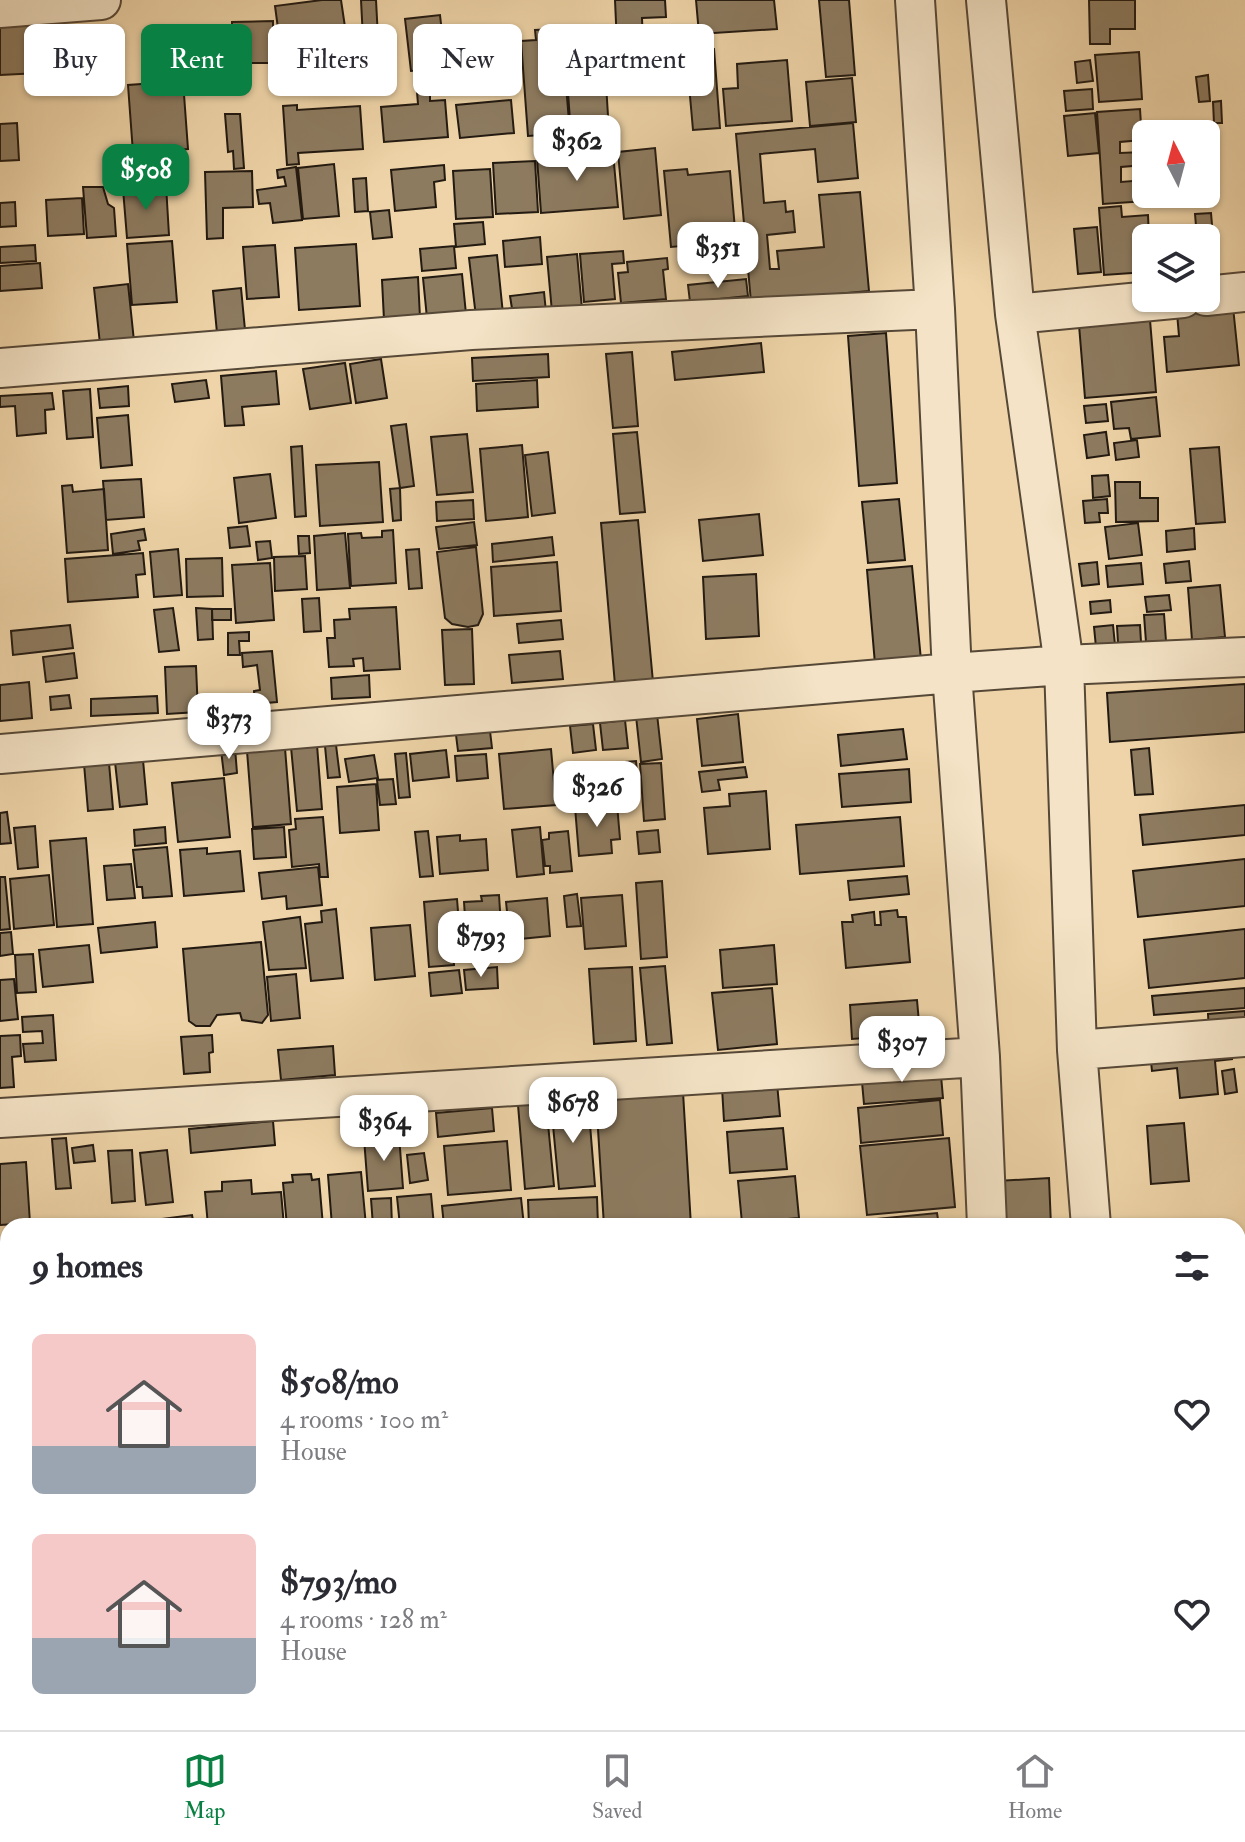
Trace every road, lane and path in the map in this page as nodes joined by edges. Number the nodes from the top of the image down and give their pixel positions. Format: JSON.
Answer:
{"nodes":[{"id":1,"x":101,"y":0,"type":"edge"},
{"id":2,"x":915,"y":0,"type":"edge"},
{"id":3,"x":986,"y":0,"type":"edge"},
{"id":4,"x":0,"y":8,"type":"edge"},
{"id":5,"x":1245,"y":292,"type":"edge"},
{"id":6,"x":1220,"y":295,"type":"edge"},
{"id":7,"x":1132,"y":303,"type":"edge"},
{"id":8,"x":935,"y":309,"type":"junction"},
{"id":9,"x":1015,"y":314,"type":"junction"},
{"id":10,"x":0,"y":368,"type":"edge"},
{"id":11,"x":1245,"y":657,"type":"edge"},
{"id":12,"x":1064,"y":665,"type":"junction"},
{"id":13,"x":952,"y":673,"type":"junction"},
{"id":14,"x":0,"y":754,"type":"edge"},
{"id":15,"x":1245,"y":1037,"type":"edge"},
{"id":16,"x":1077,"y":1050,"type":"junction"},
{"id":17,"x":980,"y":1057,"type":"junction"},
{"id":18,"x":0,"y":1118,"type":"edge"},
{"id":19,"x":987,"y":1218,"type":"edge"},
{"id":20,"x":1090,"y":1218,"type":"edge"}],
"edges":[{"from":1,"to":4,"type":"street"},
{"from":2,"to":8,"type":"street"},
{"from":3,"to":9,"type":"street"},
{"from":5,"to":6,"type":"street"},
{"from":7,"to":9,"type":"street"},
{"from":8,"to":10,"type":"street"},
{"from":8,"to":13,"type":"street"},
{"from":9,"to":12,"type":"street"},
{"from":11,"to":12,"type":"street"},
{"from":12,"to":13,"type":"street"},
{"from":12,"to":16,"type":"street"},
{"from":13,"to":14,"type":"street"},
{"from":13,"to":17,"type":"street"},
{"from":15,"to":16,"type":"street"},
{"from":16,"to":20,"type":"street"},
{"from":17,"to":18,"type":"street"},
{"from":17,"to":19,"type":"street"}]}
